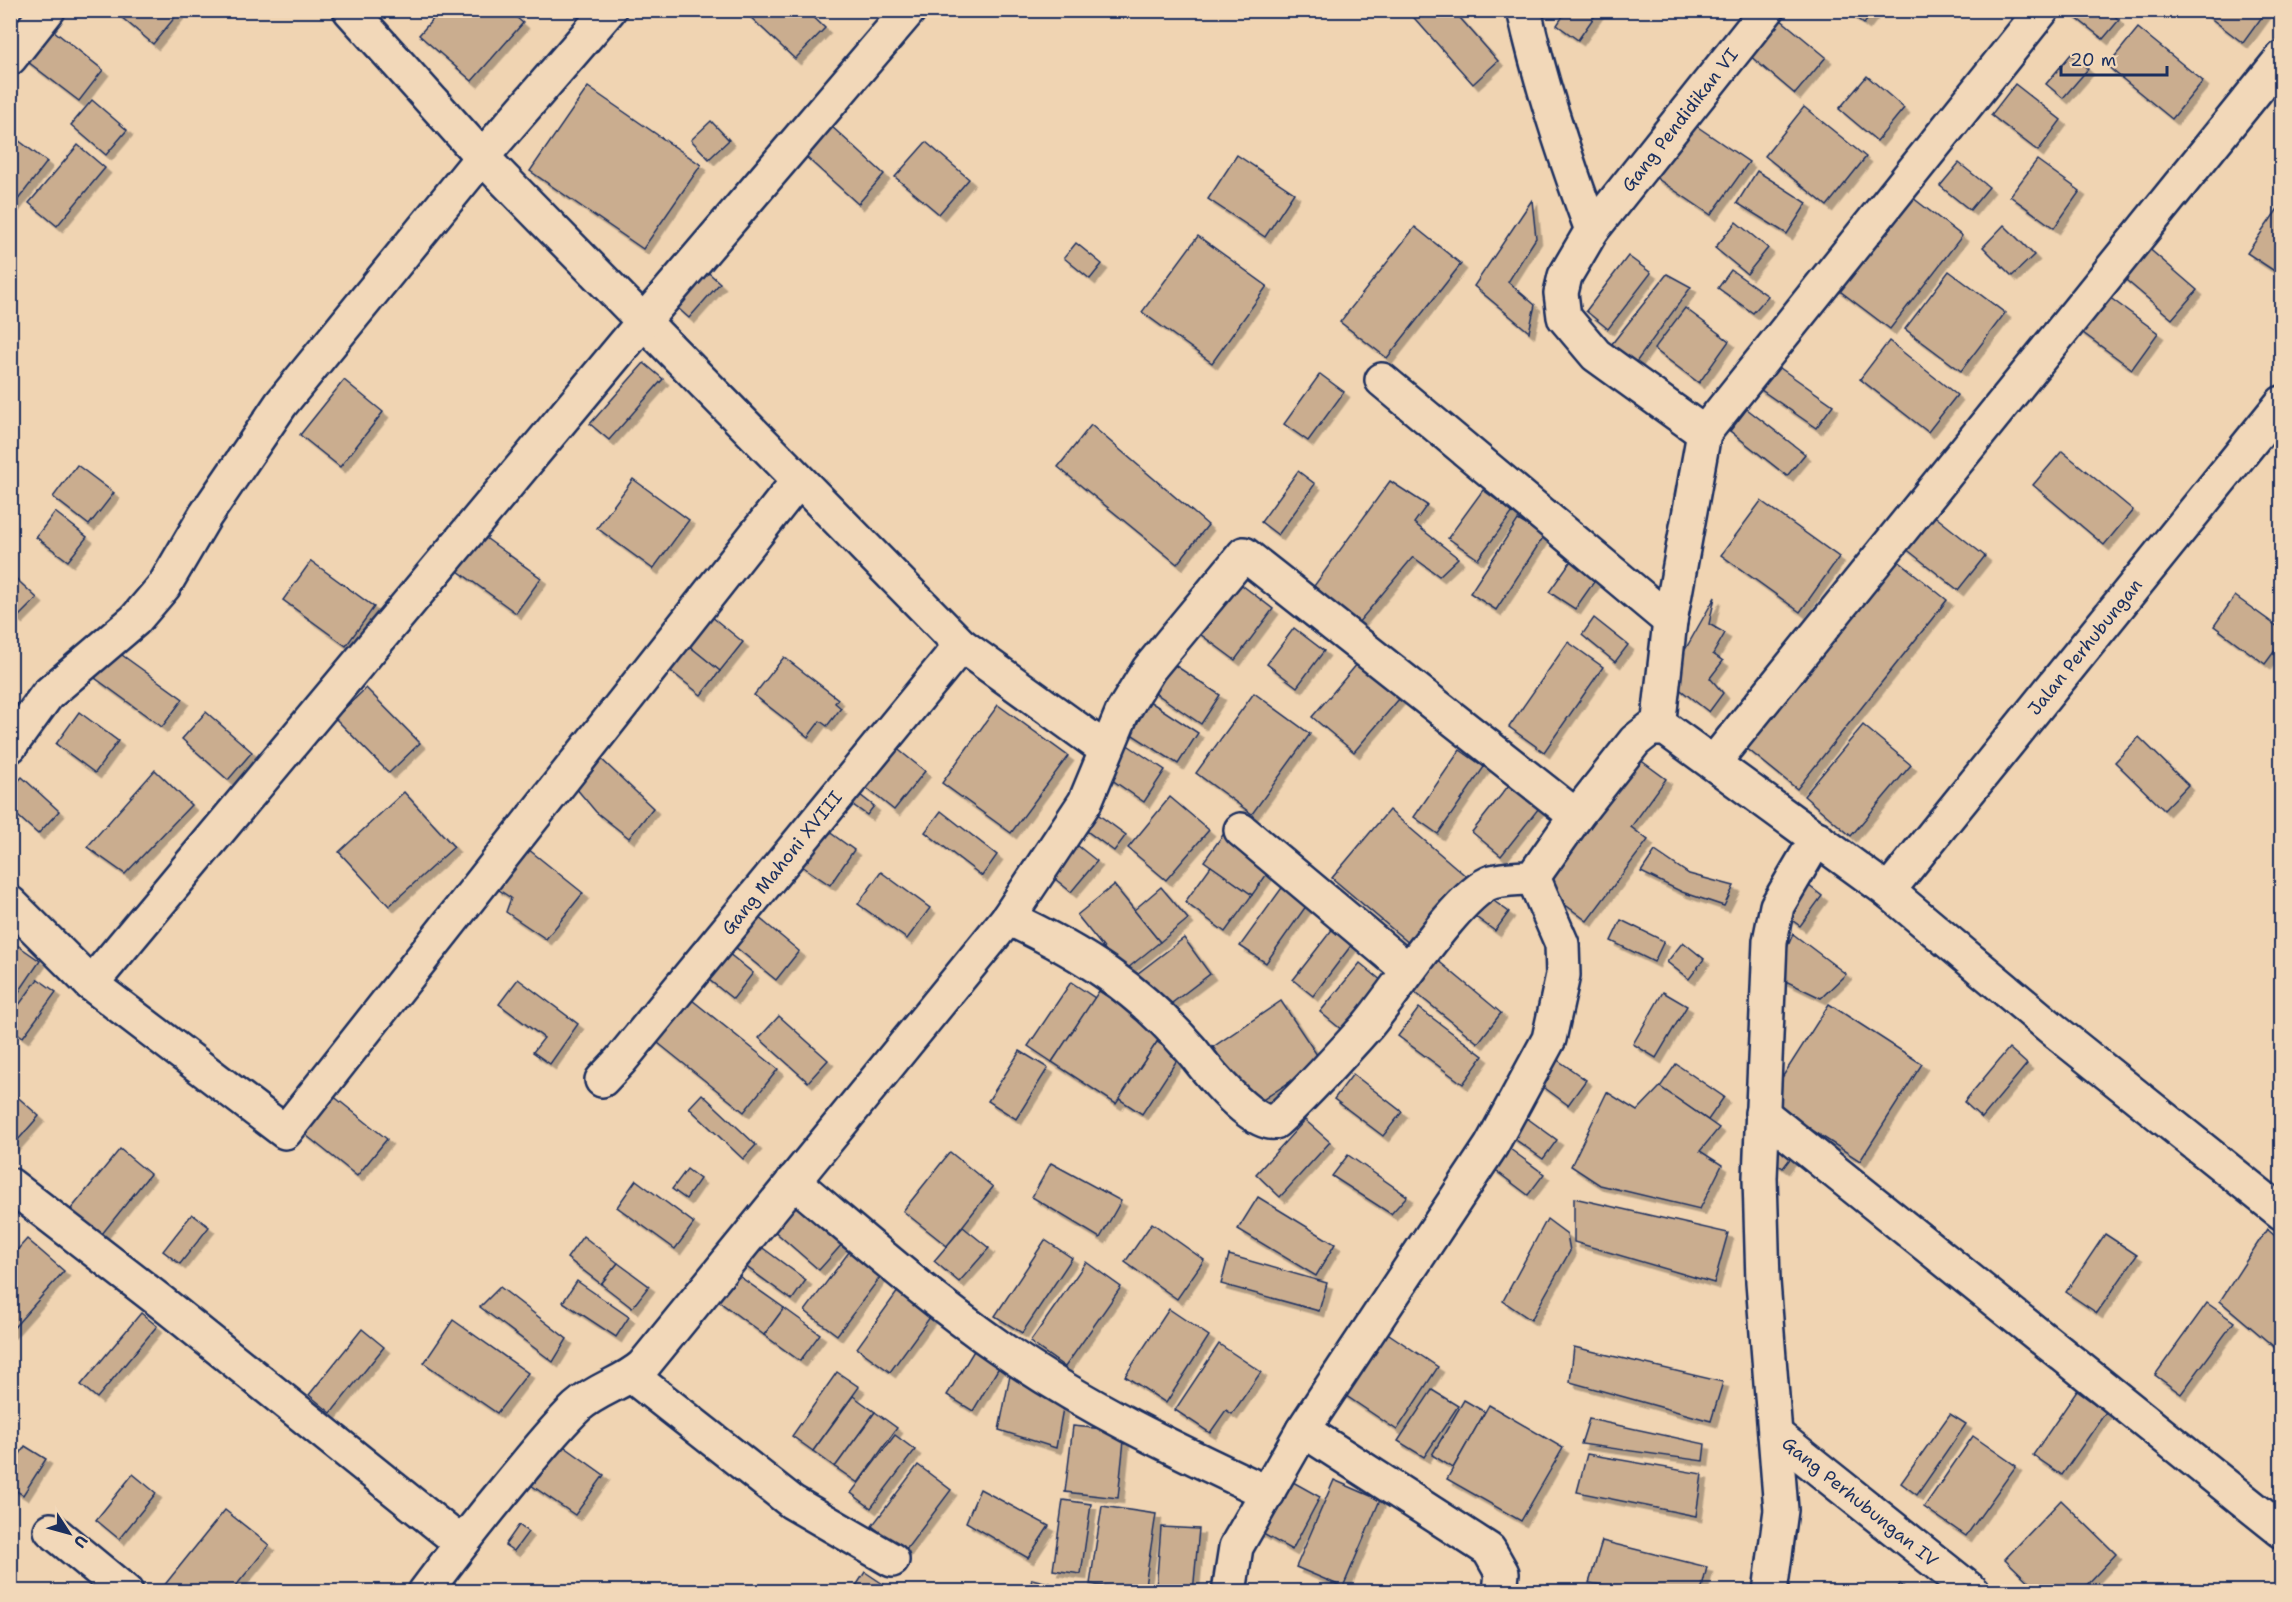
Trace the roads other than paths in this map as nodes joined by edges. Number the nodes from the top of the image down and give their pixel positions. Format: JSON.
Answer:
{"nodes":[{"id":1,"x":48,"y":10,"type":"edge"},
{"id":2,"x":350,"y":10,"type":"edge"},
{"id":3,"x":609,"y":10,"type":"edge"},
{"id":4,"x":909,"y":10,"type":"edge"},
{"id":5,"x":1524,"y":10,"type":"edge"},
{"id":6,"x":1767,"y":10,"type":"edge"},
{"id":7,"x":2042,"y":10,"type":"edge"},
{"id":8,"x":10,"y":58,"type":"edge"},
{"id":9,"x":2282,"y":58,"type":"edge"},
{"id":10,"x":482,"y":157,"type":"junction"},
{"id":11,"x":1592,"y":230,"type":"junction"},
{"id":12,"x":643,"y":322,"type":"junction"},
{"id":13,"x":1382,"y":380,"type":"dead end"},
{"id":14,"x":2282,"y":403,"type":"edge"},
{"id":15,"x":1704,"y":433,"type":"junction"},
{"id":16,"x":798,"y":482,"type":"junction"},
{"id":17,"x":1670,"y":621,"type":"junction"},
{"id":18,"x":961,"y":645,"type":"junction"},
{"id":19,"x":1658,"y":728,"type":"junction"},
{"id":20,"x":10,"y":746,"type":"edge"},
{"id":21,"x":1105,"y":749,"type":"junction"},
{"id":22,"x":1714,"y":762,"type":"junction"},
{"id":23,"x":1576,"y":816,"type":"junction"},
{"id":24,"x":1241,"y":830,"type":"dead end"},
{"id":25,"x":1817,"y":838,"type":"junction"},
{"id":26,"x":1533,"y":877,"type":"junction"},
{"id":27,"x":1888,"y":891,"type":"junction"},
{"id":28,"x":10,"y":903,"type":"edge"},
{"id":29,"x":1008,"y":918,"type":"junction"},
{"id":30,"x":1408,"y":970,"type":"junction"},
{"id":31,"x":91,"y":984,"type":"junction"},
{"id":32,"x":602,"y":1080,"type":"dead end"},
{"id":33,"x":1762,"y":1113,"type":"junction"},
{"id":34,"x":794,"y":1181,"type":"junction"},
{"id":35,"x":10,"y":1185,"type":"edge"},
{"id":36,"x":2282,"y":1213,"type":"edge"},
{"id":37,"x":632,"y":1376,"type":"junction"},
{"id":38,"x":1303,"y":1430,"type":"junction"},
{"id":39,"x":1775,"y":1434,"type":"junction"},
{"id":40,"x":1268,"y":1492,"type":"junction"},
{"id":41,"x":51,"y":1530,"type":"dead end"},
{"id":42,"x":2282,"y":1531,"type":"edge"},
{"id":43,"x":461,"y":1543,"type":"junction"},
{"id":44,"x":892,"y":1560,"type":"dead end"},
{"id":45,"x":126,"y":1592,"type":"edge"},
{"id":46,"x":425,"y":1592,"type":"edge"},
{"id":47,"x":1228,"y":1592,"type":"edge"},
{"id":48,"x":1500,"y":1592,"type":"edge"},
{"id":49,"x":1770,"y":1592,"type":"edge"},
{"id":50,"x":1973,"y":1592,"type":"edge"}],
"edges":[{"from":1,"to":8,"type":"street"},
{"from":2,"to":10,"type":"street"},
{"from":3,"to":10,"type":"street"},
{"from":4,"to":12,"type":"street"},
{"from":5,"to":11,"type":"street"},
{"from":6,"to":11,"type":"street","name":"Gang Pendidikan VI"},
{"from":7,"to":15,"type":"street"},
{"from":9,"to":22,"type":"street"},
{"from":10,"to":12,"type":"street"},
{"from":10,"to":20,"type":"street"},
{"from":11,"to":15,"type":"street","name":"Gang Pendidikan VI"},
{"from":12,"to":16,"type":"street"},
{"from":12,"to":31,"type":"street"},
{"from":13,"to":17,"type":"street"},
{"from":14,"to":27,"type":"street","name":"Jalan Perhubungan"},
{"from":15,"to":17,"type":"street"},
{"from":16,"to":18,"type":"street"},
{"from":16,"to":31,"type":"street"},
{"from":17,"to":19,"type":"street"},
{"from":18,"to":21,"type":"street"},
{"from":18,"to":32,"type":"street","name":"Gang Mahoni XVIII"},
{"from":19,"to":22,"type":"street"},
{"from":19,"to":23,"type":"street"},
{"from":21,"to":23,"type":"street"},
{"from":21,"to":29,"type":"street"},
{"from":22,"to":25,"type":"street"},
{"from":23,"to":26,"type":"street"},
{"from":24,"to":30,"type":"street"},
{"from":25,"to":27,"type":"street"},
{"from":25,"to":33,"type":"street"},
{"from":26,"to":30,"type":"street"},
{"from":26,"to":38,"type":"street"},
{"from":27,"to":36,"type":"street"},
{"from":28,"to":31,"type":"street"},
{"from":29,"to":30,"type":"street"},
{"from":29,"to":34,"type":"street"},
{"from":33,"to":39,"type":"street"},
{"from":33,"to":42,"type":"street"},
{"from":34,"to":37,"type":"street"},
{"from":34,"to":40,"type":"street"},
{"from":35,"to":43,"type":"street"},
{"from":37,"to":43,"type":"street"},
{"from":37,"to":44,"type":"street"},
{"from":38,"to":40,"type":"street"},
{"from":38,"to":48,"type":"street"},
{"from":39,"to":49,"type":"street"},
{"from":39,"to":50,"type":"street","name":"Gang Perhubungan IV"},
{"from":40,"to":47,"type":"street"},
{"from":41,"to":45,"type":"street"},
{"from":43,"to":46,"type":"street"}]}
